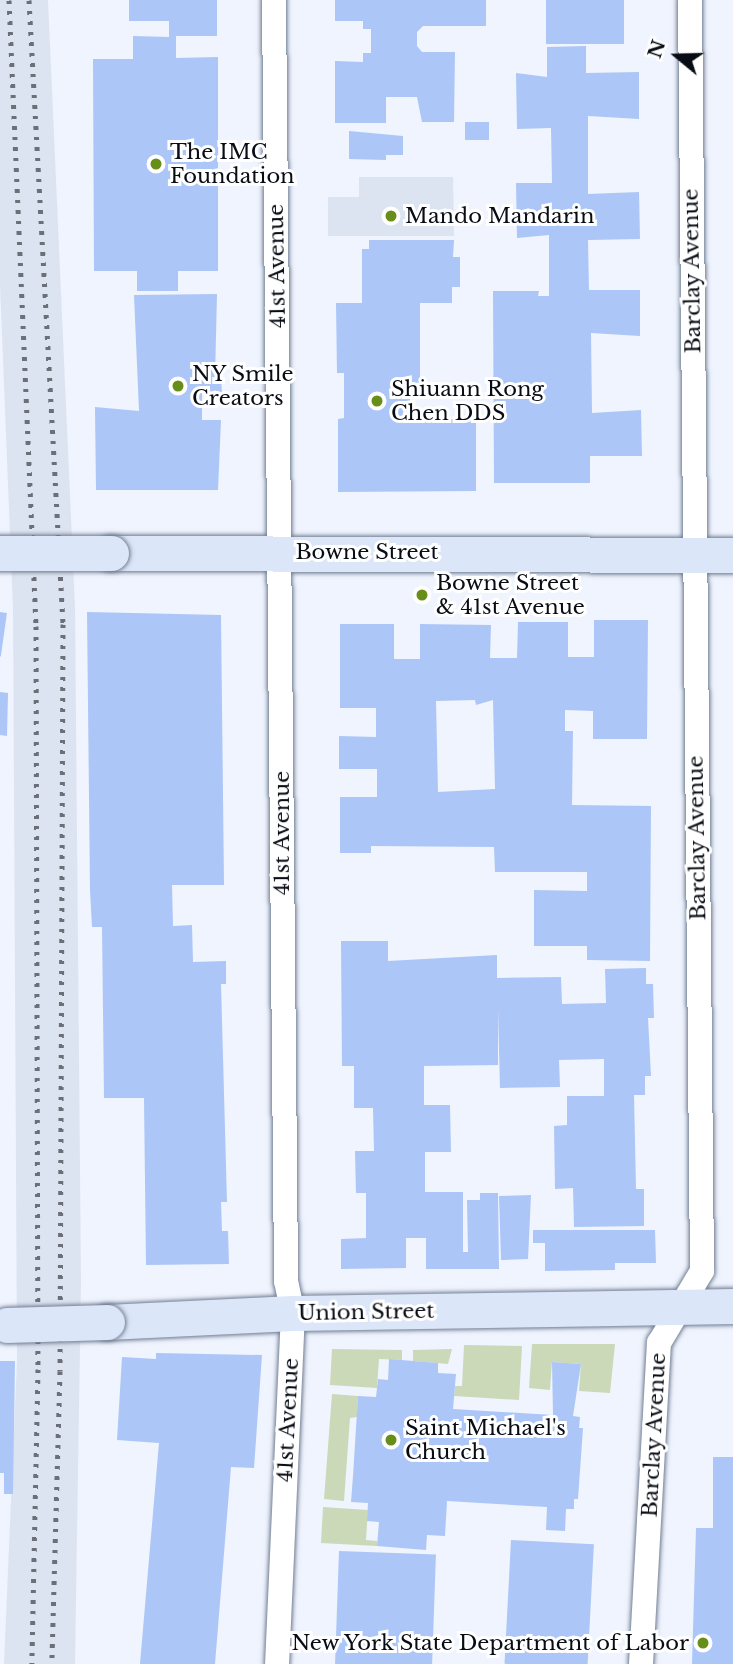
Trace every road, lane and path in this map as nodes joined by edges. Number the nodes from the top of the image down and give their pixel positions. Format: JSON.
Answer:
{"nodes":[{"id":1,"x":274,"y":0,"type":"edge"},
{"id":2,"x":690,"y":0,"type":"edge"},
{"id":3,"x":279,"y":551,"type":"junction"},
{"id":4,"x":0,"y":553,"type":"edge"},
{"id":5,"x":695,"y":555,"type":"junction"},
{"id":6,"x":733,"y":555,"type":"edge"},
{"id":7,"x":681,"y":1306,"type":"junction"},
{"id":8,"x":733,"y":1306,"type":"edge"},
{"id":9,"x":293,"y":1313,"type":"junction"},
{"id":10,"x":4,"y":1326,"type":"edge"},
{"id":11,"x":277,"y":1664,"type":"edge"},
{"id":12,"x":641,"y":1664,"type":"edge"}],
"edges":[{"from":1,"to":3,"type":"street","name":"41st Avenue"},
{"from":2,"to":5,"type":"street","name":"Barclay Avenue"},
{"from":3,"to":4,"type":"street","name":"Bowne Street","bridge":true},
{"from":3,"to":5,"type":"street","name":"Bowne Street"},
{"from":3,"to":9,"type":"street","name":"41st Avenue"},
{"from":5,"to":6,"type":"street","name":"Bowne Street"},
{"from":5,"to":7,"type":"street","name":"Barclay Avenue"},
{"from":7,"to":8,"type":"street","name":"Union Street"},
{"from":7,"to":9,"type":"street","name":"Union Street"},
{"from":7,"to":12,"type":"street","name":"Barclay Avenue"},
{"from":9,"to":10,"type":"street","name":"Union Street","bridge":true},
{"from":9,"to":11,"type":"street","name":"41st Avenue"}]}
